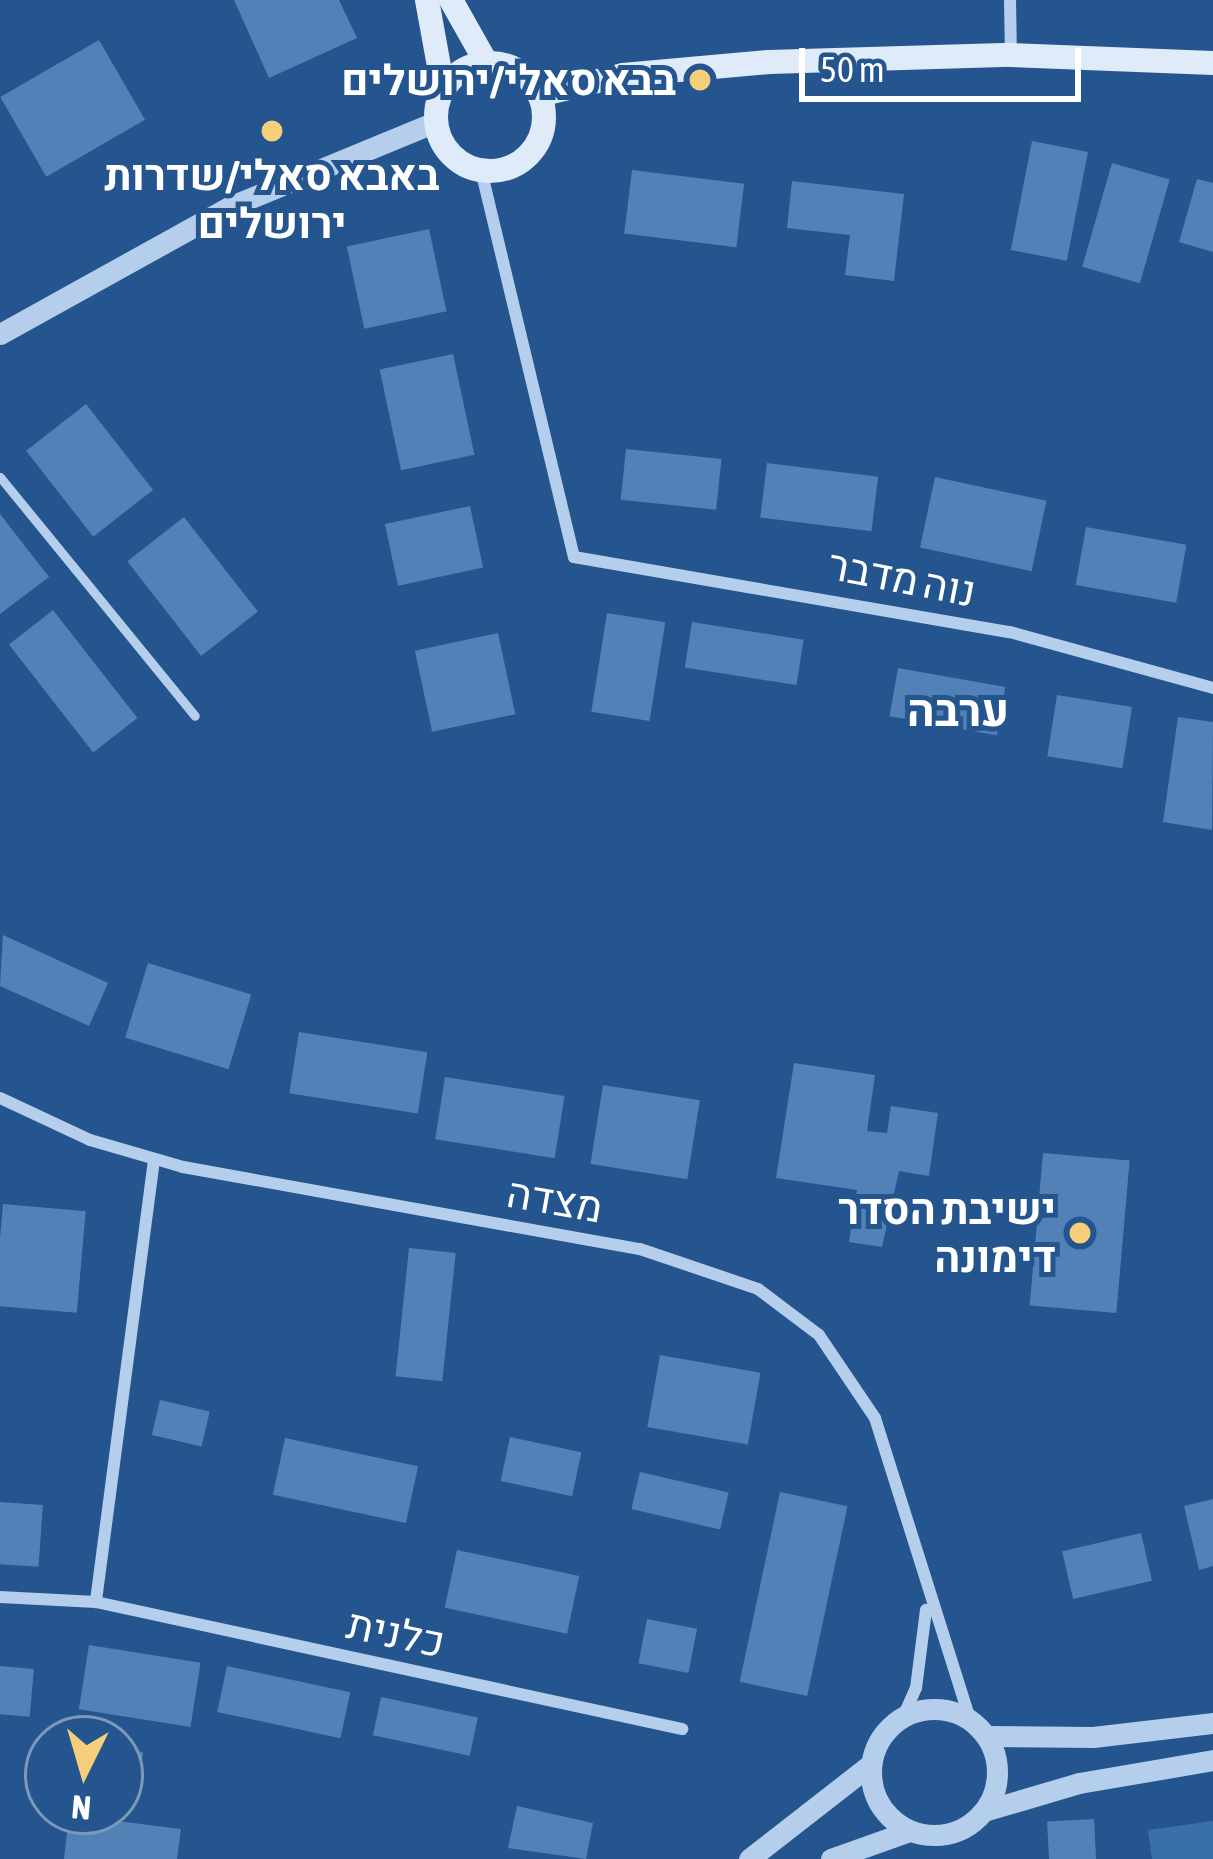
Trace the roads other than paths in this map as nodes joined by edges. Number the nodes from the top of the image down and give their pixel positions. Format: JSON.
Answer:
{"nodes":[{"id":1,"x":427,"y":0,"type":"edge"},
{"id":2,"x":452,"y":0,"type":"edge"},
{"id":3,"x":1010,"y":0,"type":"edge"},
{"id":4,"x":1011,"y":55,"type":"junction"},
{"id":5,"x":486,"y":62,"type":"junction"},
{"id":6,"x":1213,"y":63,"type":"edge"},
{"id":7,"x":443,"y":88,"type":"junction"},
{"id":8,"x":539,"y":95,"type":"junction"},
{"id":9,"x":435,"y":122,"type":"junction"},
{"id":10,"x":481,"y":170,"type":"junction"},
{"id":11,"x":0,"y":334,"type":"edge"},
{"id":12,"x":0,"y":477,"type":"edge"},
{"id":13,"x":1213,"y":688,"type":"edge"},
{"id":14,"x":194,"y":716,"type":"dead end"},
{"id":15,"x":0,"y":1098,"type":"edge"},
{"id":16,"x":154,"y":1160,"type":"junction"},
{"id":17,"x":925,"y":1585,"type":"junction"},
{"id":18,"x":0,"y":1597,"type":"edge"},
{"id":19,"x":97,"y":1602,"type":"junction"},
{"id":20,"x":903,"y":1717,"type":"junction"},
{"id":21,"x":1213,"y":1724,"type":"edge"},
{"id":22,"x":978,"y":1728,"type":"junction"},
{"id":23,"x":682,"y":1729,"type":"dead end"},
{"id":24,"x":1213,"y":1760,"type":"edge"},
{"id":25,"x":871,"y":1764,"type":"junction"},
{"id":26,"x":984,"y":1811,"type":"junction"},
{"id":27,"x":909,"y":1832,"type":"junction"},
{"id":28,"x":749,"y":1859,"type":"edge"},
{"id":29,"x":831,"y":1859,"type":"edge"}],
"edges":[{"from":1,"to":7,"type":"main road"},
{"from":2,"to":5,"type":"main road"},
{"from":3,"to":4,"type":"street"},
{"from":4,"to":6,"type":"main road"},
{"from":4,"to":8,"type":"main road"},
{"from":5,"to":7,"type":"main road"},
{"from":5,"to":8,"type":"main road"},
{"from":7,"to":9,"type":"main road"},
{"from":8,"to":10,"type":"main road"},
{"from":9,"to":10,"type":"main road"},
{"from":9,"to":11,"type":"street"},
{"from":10,"to":13,"type":"street","name":"נוה מדבר"},
{"from":12,"to":14,"type":"lane"},
{"from":15,"to":16,"type":"street","name":"מצדה"},
{"from":16,"to":17,"type":"street","name":"מצדה"},
{"from":16,"to":19,"type":"street"},
{"from":17,"to":20,"type":"street","name":"מצדה"},
{"from":17,"to":22,"type":"street","name":"מצדה"},
{"from":18,"to":19,"type":"street","name":"כלנית"},
{"from":19,"to":23,"type":"street","name":"כלנית"},
{"from":20,"to":22,"type":"street"},
{"from":20,"to":25,"type":"street"},
{"from":21,"to":22,"type":"street"},
{"from":22,"to":26,"type":"street"},
{"from":24,"to":26,"type":"street"},
{"from":25,"to":27,"type":"street"},
{"from":25,"to":28,"type":"street"},
{"from":26,"to":27,"type":"street"},
{"from":27,"to":29,"type":"street"}]}
